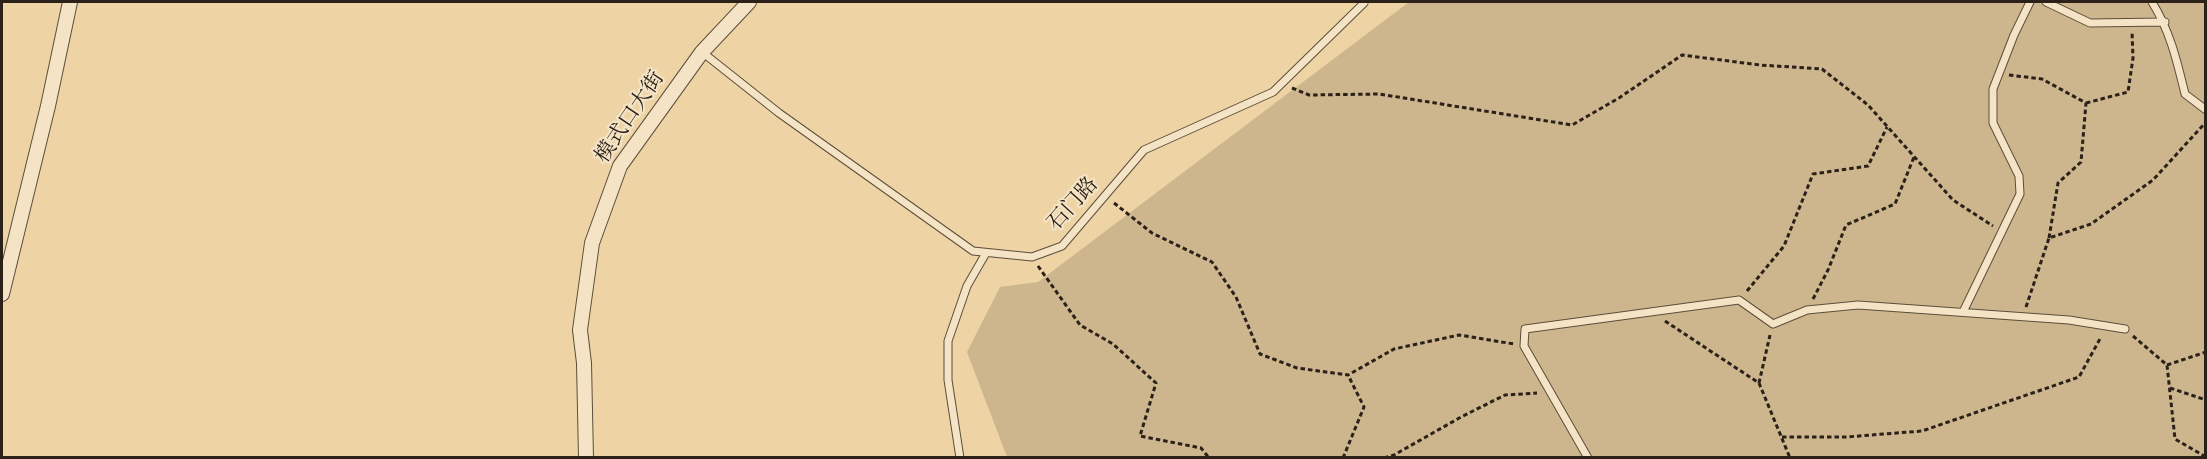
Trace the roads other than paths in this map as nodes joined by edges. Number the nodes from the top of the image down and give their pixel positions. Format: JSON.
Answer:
{"nodes":[{"id":1,"x":70,"y":2,"type":"edge"},
{"id":2,"x":749,"y":2,"type":"edge"},
{"id":3,"x":1363,"y":2,"type":"edge"},
{"id":4,"x":2030,"y":2,"type":"edge"},
{"id":5,"x":2046,"y":2,"type":"edge"},
{"id":6,"x":2152,"y":2,"type":"edge"},
{"id":7,"x":2165,"y":22,"type":"junction"},
{"id":8,"x":702,"y":52,"type":"junction"},
{"id":9,"x":2205,"y":110,"type":"edge"},
{"id":10,"x":986,"y":252,"type":"junction"},
{"id":11,"x":2,"y":294,"type":"edge"},
{"id":12,"x":1963,"y":312,"type":"junction"},
{"id":13,"x":2126,"y":330,"type":"road end"},
{"id":14,"x":586,"y":458,"type":"edge"},
{"id":15,"x":960,"y":458,"type":"edge"},
{"id":16,"x":1588,"y":458,"type":"edge"}],
"edges":[{"from":1,"to":11,"type":"street"},
{"from":2,"to":8,"type":"street","name":"模式口大街"},
{"from":3,"to":10,"type":"lane","name":"石门路"},
{"from":4,"to":12,"type":"lane"},
{"from":5,"to":7,"type":"lane"},
{"from":6,"to":7,"type":"lane"},
{"from":7,"to":9,"type":"lane"},
{"from":8,"to":10,"type":"lane","name":"石门路"},
{"from":8,"to":14,"type":"street","name":"模式口大街"},
{"from":10,"to":15,"type":"lane"},
{"from":12,"to":13,"type":"lane"},
{"from":12,"to":16,"type":"lane"}]}
